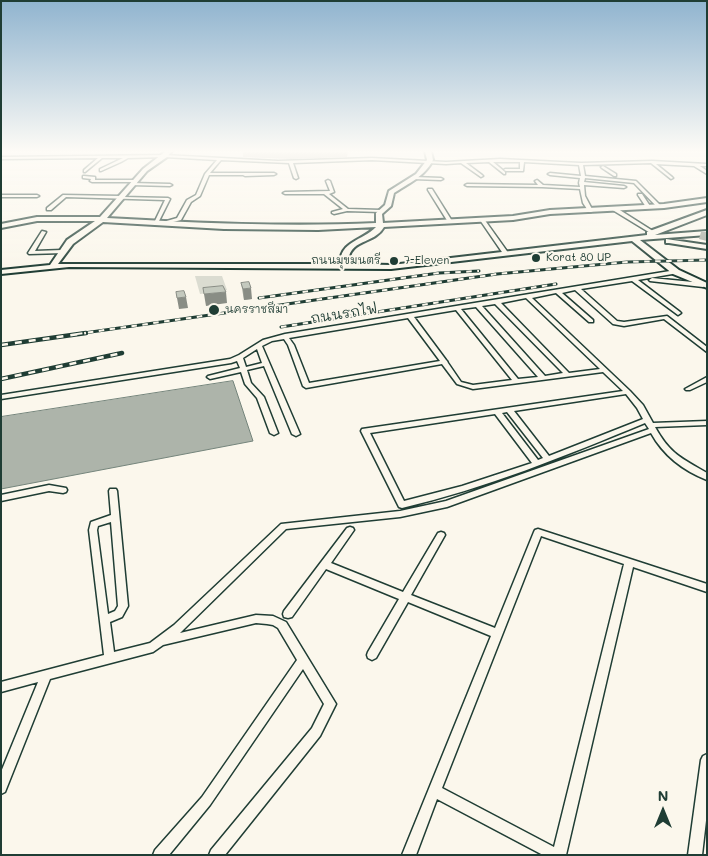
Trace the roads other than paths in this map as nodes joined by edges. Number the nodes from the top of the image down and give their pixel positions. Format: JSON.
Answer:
{"nodes":[{"id":1,"x":127,"y":191,"type":"edge"},
{"id":2,"x":200,"y":191,"type":"edge"},
{"id":3,"x":332,"y":191,"type":"edge"},
{"id":4,"x":393,"y":191,"type":"edge"},
{"id":5,"x":431,"y":191,"type":"edge"},
{"id":6,"x":582,"y":191,"type":"edge"},
{"id":7,"x":645,"y":191,"type":"edge"},
{"id":8,"x":285,"y":193,"type":"dead end"},
{"id":9,"x":325,"y":193,"type":"junction"},
{"id":10,"x":640,"y":195,"type":"dead end"},
{"id":11,"x":1,"y":196,"type":"edge"},
{"id":12,"x":37,"y":196,"type":"dead end"},
{"id":13,"x":121,"y":198,"type":"junction"},
{"id":14,"x":707,"y":200,"type":"edge"},
{"id":15,"x":648,"y":206,"type":"junction"},
{"id":16,"x":659,"y":206,"type":"junction"},
{"id":17,"x":613,"y":208,"type":"junction"},
{"id":18,"x":49,"y":209,"type":"dead end"},
{"id":19,"x":347,"y":210,"type":"junction"},
{"id":20,"x":591,"y":210,"type":"junction"},
{"id":21,"x":381,"y":211,"type":"junction"},
{"id":22,"x":707,"y":212,"type":"edge"},
{"id":23,"x":334,"y":213,"type":"dead end"},
{"id":24,"x":101,"y":220,"type":"junction"},
{"id":25,"x":482,"y":220,"type":"junction"},
{"id":26,"x":450,"y":221,"type":"junction"},
{"id":27,"x":160,"y":223,"type":"junction"},
{"id":28,"x":380,"y":224,"type":"junction"},
{"id":29,"x":1,"y":226,"type":"edge"},
{"id":30,"x":663,"y":228,"type":"junction"},
{"id":31,"x":44,"y":232,"type":"dead end"},
{"id":32,"x":654,"y":232,"type":"junction"},
{"id":33,"x":707,"y":233,"type":"edge"},
{"id":34,"x":676,"y":235,"type":"junction"},
{"id":35,"x":640,"y":240,"type":"junction"},
{"id":36,"x":686,"y":243,"type":"junction"},
{"id":37,"x":707,"y":246,"type":"edge"},
{"id":38,"x":62,"y":252,"type":"junction"},
{"id":39,"x":506,"y":254,"type":"junction"},
{"id":40,"x":478,"y":260,"type":"junction"},
{"id":41,"x":52,"y":267,"type":"junction"},
{"id":42,"x":346,"y":269,"type":"junction"},
{"id":43,"x":1,"y":272,"type":"edge"},
{"id":44,"x":676,"y":272,"type":"junction"},
{"id":45,"x":686,"y":276,"type":"junction"},
{"id":46,"x":635,"y":279,"type":"junction"},
{"id":47,"x":705,"y":286,"type":"edge"},
{"id":48,"x":577,"y":289,"type":"junction"},
{"id":49,"x":558,"y":292,"type":"junction"},
{"id":50,"x":528,"y":297,"type":"junction"},
{"id":51,"x":497,"y":302,"type":"junction"},
{"id":52,"x":478,"y":305,"type":"junction"},
{"id":53,"x":458,"y":308,"type":"junction"},
{"id":54,"x":678,"y":313,"type":"dead end"},
{"id":55,"x":410,"y":316,"type":"junction"},
{"id":56,"x":591,"y":321,"type":"dead end"},
{"id":57,"x":285,"y":336,"type":"junction"},
{"id":58,"x":258,"y":345,"type":"junction"},
{"id":59,"x":707,"y":350,"type":"edge"},
{"id":60,"x":240,"y":359,"type":"junction"},
{"id":61,"x":444,"y":362,"type":"junction"},
{"id":62,"x":266,"y":364,"type":"junction"},
{"id":63,"x":244,"y":370,"type":"junction"},
{"id":64,"x":605,"y":370,"type":"junction"},
{"id":65,"x":568,"y":375,"type":"junction"},
{"id":66,"x":210,"y":376,"type":"dead end"},
{"id":67,"x":542,"y":378,"type":"junction"},
{"id":68,"x":516,"y":382,"type":"junction"},
{"id":69,"x":705,"y":382,"type":"edge"},
{"id":70,"x":688,"y":389,"type":"dead end"},
{"id":71,"x":628,"y":392,"type":"junction"},
{"id":72,"x":1,"y":397,"type":"edge"},
{"id":73,"x":509,"y":410,"type":"junction"},
{"id":74,"x":497,"y":412,"type":"junction"},
{"id":75,"x":707,"y":423,"type":"edge"},
{"id":76,"x":650,"y":425,"type":"junction"},
{"id":77,"x":274,"y":433,"type":"dead end"},
{"id":78,"x":296,"y":434,"type":"dead end"},
{"id":79,"x":548,"y":460,"type":"junction"},
{"id":80,"x":537,"y":464,"type":"junction"},
{"id":81,"x":707,"y":477,"type":"edge"},
{"id":82,"x":63,"y":490,"type":"dead end"},
{"id":83,"x":113,"y":491,"type":"dead end"},
{"id":84,"x":1,"y":498,"type":"edge"},
{"id":85,"x":115,"y":518,"type":"junction"},
{"id":86,"x":350,"y":530,"type":"dead end"},
{"id":87,"x":441,"y":535,"type":"dead end"},
{"id":88,"x":629,"y":563,"type":"junction"},
{"id":89,"x":325,"y":565,"type":"junction"},
{"id":90,"x":707,"y":588,"type":"edge"},
{"id":91,"x":404,"y":597,"type":"junction"},
{"id":92,"x":288,"y":614,"type":"dead end"},
{"id":93,"x":104,"y":619,"type":"junction"},
{"id":94,"x":498,"y":634,"type":"junction"},
{"id":95,"x":159,"y":642,"type":"junction"},
{"id":96,"x":372,"y":655,"type":"dead end"},
{"id":97,"x":110,"y":658,"type":"junction"},
{"id":98,"x":303,"y":660,"type":"junction"},
{"id":99,"x":46,"y":675,"type":"junction"},
{"id":100,"x":1,"y":687,"type":"edge"},
{"id":101,"x":707,"y":760,"type":"edge"},
{"id":102,"x":1,"y":788,"type":"edge"},
{"id":103,"x":436,"y":792,"type":"junction"},
{"id":104,"x":160,"y":855,"type":"edge"},
{"id":105,"x":216,"y":855,"type":"edge"},
{"id":106,"x":409,"y":855,"type":"edge"},
{"id":107,"x":558,"y":855,"type":"edge"},
{"id":108,"x":696,"y":855,"type":"edge"}],
"edges":[{"from":1,"to":13,"type":"street"},
{"from":2,"to":27,"type":"street"},
{"from":3,"to":9,"type":"street"},
{"from":4,"to":21,"type":"street"},
{"from":5,"to":26,"type":"street"},
{"from":6,"to":20,"type":"street"},
{"from":7,"to":16,"type":"street"},
{"from":8,"to":9,"type":"street"},
{"from":9,"to":19,"type":"street"},
{"from":10,"to":15,"type":"street"},
{"from":11,"to":12,"type":"street"},
{"from":13,"to":18,"type":"street"},
{"from":13,"to":24,"type":"street"},
{"from":13,"to":27,"type":"street"},
{"from":14,"to":16,"type":"street"},
{"from":15,"to":16,"type":"street"},
{"from":15,"to":17,"type":"street"},
{"from":17,"to":20,"type":"street"},
{"from":17,"to":32,"type":"street"},
{"from":19,"to":21,"type":"street"},
{"from":19,"to":23,"type":"street"},
{"from":20,"to":25,"type":"street"},
{"from":21,"to":28,"type":"street"},
{"from":22,"to":30,"type":"street"},
{"from":24,"to":27,"type":"street"},
{"from":24,"to":29,"type":"street"},
{"from":24,"to":38,"type":"street"},
{"from":25,"to":26,"type":"street"},
{"from":25,"to":39,"type":"street"},
{"from":26,"to":28,"type":"street"},
{"from":27,"to":28,"type":"street"},
{"from":28,"to":42,"type":"street"},
{"from":30,"to":32,"type":"street"},
{"from":30,"to":34,"type":"street"},
{"from":31,"to":38,"type":"street"},
{"from":32,"to":35,"type":"street"},
{"from":33,"to":34,"type":"street"},
{"from":34,"to":35,"type":"street"},
{"from":34,"to":36,"type":"street"},
{"from":35,"to":36,"type":"street"},
{"from":35,"to":39,"type":"street","name":"ถนนมุขมนตรี"},
{"from":35,"to":40,"type":"street","name":"ถนนมุขมนตรี"},
{"from":35,"to":44,"type":"street"},
{"from":35,"to":45,"type":"street"},
{"from":36,"to":37,"type":"street"},
{"from":38,"to":41,"type":"street"},
{"from":39,"to":40,"type":"street","name":"ถนนมุขมนตรี"},
{"from":40,"to":42,"type":"street","name":"ถนนมุขมนตรี"},
{"from":41,"to":42,"type":"street","name":"ถนนมุขมนตรี"},
{"from":41,"to":43,"type":"street","name":"ถนนมุขมนตรี"},
{"from":44,"to":45,"type":"street"},
{"from":44,"to":46,"type":"street","name":"ถนนรถไฟ"},
{"from":45,"to":46,"type":"street","name":"ถนนรถไฟ"},
{"from":45,"to":47,"type":"street"},
{"from":46,"to":47,"type":"street","name":"ถนนรถไฟ"},
{"from":46,"to":48,"type":"street","name":"ถนนรถไฟ"},
{"from":46,"to":54,"type":"street"},
{"from":48,"to":49,"type":"street","name":"ถนนรถไฟ"},
{"from":48,"to":59,"type":"street"},
{"from":49,"to":50,"type":"street","name":"ถนนรถไฟ"},
{"from":49,"to":56,"type":"street"},
{"from":50,"to":51,"type":"street","name":"ถนนรถไฟ"},
{"from":50,"to":64,"type":"street"},
{"from":51,"to":52,"type":"street","name":"ถนนรถไฟ"},
{"from":51,"to":65,"type":"street"},
{"from":52,"to":53,"type":"street","name":"ถนนรถไฟ"},
{"from":52,"to":67,"type":"street"},
{"from":53,"to":55,"type":"street","name":"ถนนรถไฟ"},
{"from":53,"to":68,"type":"street"},
{"from":55,"to":57,"type":"street","name":"ถนนรถไฟ"},
{"from":55,"to":61,"type":"street"},
{"from":57,"to":58,"type":"street","name":"ถนนรถไฟ"},
{"from":57,"to":61,"type":"street"},
{"from":58,"to":60,"type":"street","name":"ถนนรถไฟ"},
{"from":58,"to":62,"type":"street"},
{"from":60,"to":63,"type":"street"},
{"from":60,"to":72,"type":"street","name":"ถนนรถไฟ"},
{"from":61,"to":68,"type":"street"},
{"from":62,"to":63,"type":"street"},
{"from":62,"to":78,"type":"street"},
{"from":63,"to":66,"type":"street"},
{"from":63,"to":77,"type":"street"},
{"from":64,"to":65,"type":"street"},
{"from":64,"to":71,"type":"street"},
{"from":65,"to":67,"type":"street"},
{"from":67,"to":68,"type":"street"},
{"from":69,"to":70,"type":"street"},
{"from":71,"to":73,"type":"street"},
{"from":71,"to":76,"type":"street"},
{"from":73,"to":74,"type":"street"},
{"from":73,"to":79,"type":"street"},
{"from":74,"to":80,"type":"street"},
{"from":74,"to":80,"type":"street"},
{"from":75,"to":76,"type":"street"},
{"from":76,"to":79,"type":"street"},
{"from":76,"to":81,"type":"street"},
{"from":76,"to":95,"type":"street"},
{"from":79,"to":80,"type":"street"},
{"from":82,"to":84,"type":"street"},
{"from":83,"to":85,"type":"street"},
{"from":85,"to":93,"type":"street"},
{"from":85,"to":93,"type":"street"},
{"from":86,"to":89,"type":"street"},
{"from":87,"to":91,"type":"street"},
{"from":88,"to":90,"type":"street"},
{"from":88,"to":94,"type":"street"},
{"from":88,"to":107,"type":"street"},
{"from":89,"to":91,"type":"street"},
{"from":89,"to":92,"type":"street"},
{"from":91,"to":94,"type":"street"},
{"from":91,"to":96,"type":"street"},
{"from":93,"to":97,"type":"street"},
{"from":94,"to":103,"type":"street"},
{"from":95,"to":97,"type":"street"},
{"from":95,"to":98,"type":"street"},
{"from":97,"to":99,"type":"street"},
{"from":98,"to":104,"type":"street"},
{"from":98,"to":105,"type":"street"},
{"from":99,"to":100,"type":"street"},
{"from":99,"to":102,"type":"street"},
{"from":101,"to":108,"type":"street"},
{"from":103,"to":106,"type":"street"},
{"from":103,"to":107,"type":"street"}]}
